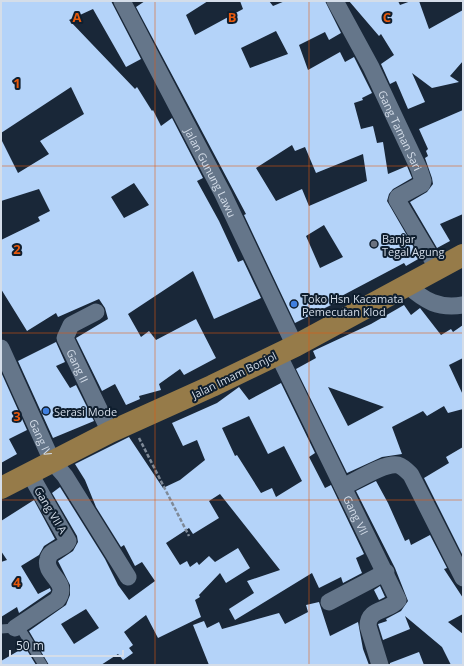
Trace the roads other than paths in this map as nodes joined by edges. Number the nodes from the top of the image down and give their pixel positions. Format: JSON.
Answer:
{"nodes":[{"id":1,"x":122,"y":1,"type":"edge"},
{"id":2,"x":335,"y":1,"type":"edge"},
{"id":3,"x":463,"y":255,"type":"edge"},
{"id":4,"x":438,"y":269,"type":"junction"},
{"id":5,"x":407,"y":285,"type":"junction"},
{"id":6,"x":463,"y":304,"type":"edge"},
{"id":7,"x":96,"y":312,"type":"dead end"},
{"id":8,"x":1,"y":348,"type":"edge"},
{"id":9,"x":287,"y":350,"type":"junction"},
{"id":10,"x":110,"y":432,"type":"junction"},
{"id":11,"x":52,"y":461,"type":"junction"},
{"id":12,"x":30,"y":474,"type":"junction"},
{"id":13,"x":343,"y":487,"type":"junction"},
{"id":14,"x":1,"y":488,"type":"edge"},
{"id":15,"x":386,"y":572,"type":"junction"},
{"id":16,"x":128,"y":576,"type":"dead end"},
{"id":17,"x":463,"y":578,"type":"edge"},
{"id":18,"x":330,"y":602,"type":"dead end"},
{"id":19,"x":8,"y":629,"type":"edge"},
{"id":20,"x":43,"y":665,"type":"edge"},
{"id":21,"x":380,"y":665,"type":"edge"}],
"edges":[{"from":1,"to":9,"type":"street","name":"Jalan Gunung Lawu"},
{"from":2,"to":4,"type":"street","name":"Gang Taman Sari"},
{"from":3,"to":4,"type":"highway","name":"Jalan Imam Bonjol"},
{"from":4,"to":5,"type":"highway","name":"Jalan Imam Bonjol"},
{"from":5,"to":6,"type":"street"},
{"from":5,"to":9,"type":"highway","name":"Jalan Imam Bonjol"},
{"from":7,"to":10,"type":"street","name":"Gang II"},
{"from":8,"to":11,"type":"street","name":"Gang IV"},
{"from":9,"to":10,"type":"highway","name":"Jalan Imam Bonjol"},
{"from":9,"to":13,"type":"street","name":"Gang VII"},
{"from":10,"to":11,"type":"highway","name":"Jalan Imam Bonjol"},
{"from":11,"to":12,"type":"highway","name":"Jalan Imam Bonjol"},
{"from":11,"to":16,"type":"street","name":"Gang IV"},
{"from":12,"to":14,"type":"highway","name":"Jalan Imam Bonjol"},
{"from":12,"to":19,"type":"street","name":"Gang VII A"},
{"from":13,"to":15,"type":"street","name":"Gang VII"},
{"from":13,"to":17,"type":"street"},
{"from":15,"to":18,"type":"street"},
{"from":15,"to":21,"type":"street","name":"Gang VII"},
{"from":19,"to":20,"type":"lane"}]}
